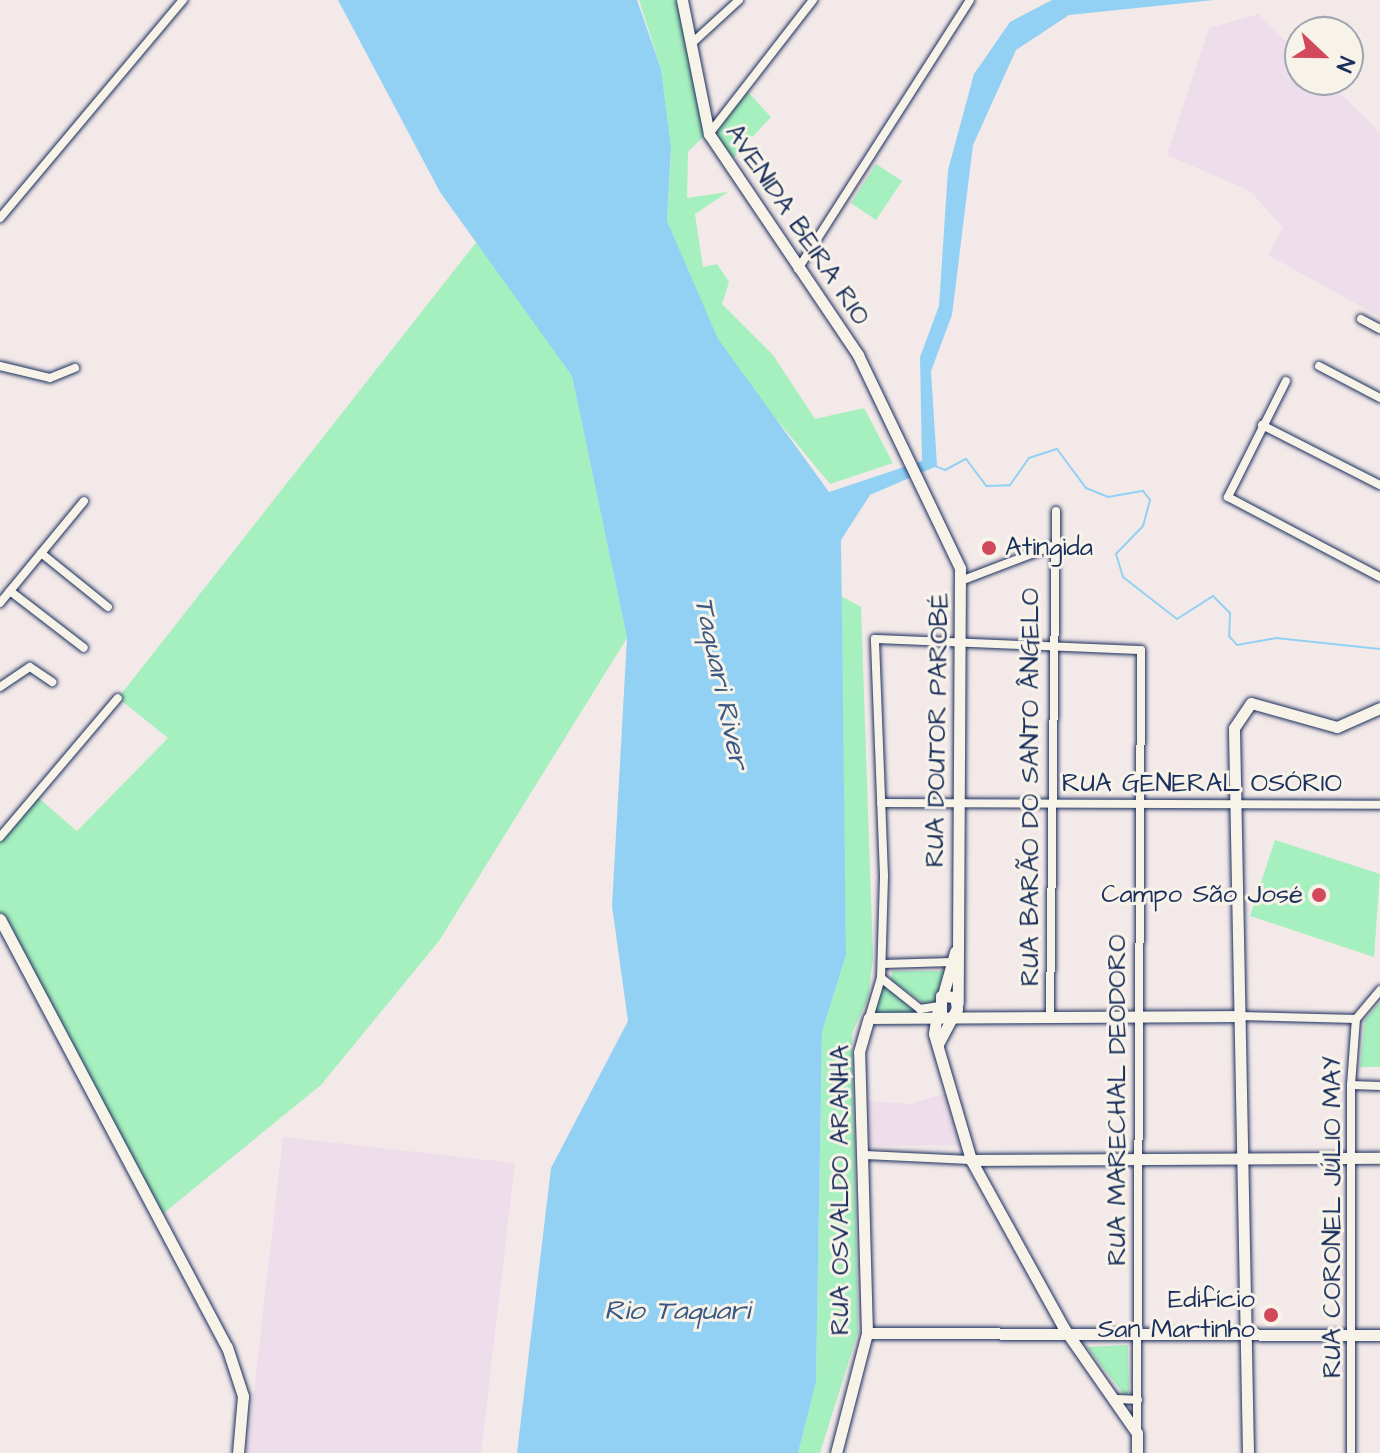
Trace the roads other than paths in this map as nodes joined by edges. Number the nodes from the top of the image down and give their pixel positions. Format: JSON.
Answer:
{"nodes":[{"id":1,"x":183,"y":0,"type":"edge"},
{"id":2,"x":682,"y":0,"type":"edge"},
{"id":3,"x":739,"y":0,"type":"edge"},
{"id":4,"x":813,"y":0,"type":"edge"},
{"id":5,"x":970,"y":0,"type":"edge"},
{"id":6,"x":691,"y":44,"type":"junction"},
{"id":7,"x":709,"y":134,"type":"junction"},
{"id":8,"x":0,"y":218,"type":"edge"},
{"id":9,"x":798,"y":270,"type":"junction"},
{"id":10,"x":1361,"y":319,"type":"dead end"},
{"id":11,"x":1380,"y":329,"type":"edge"},
{"id":12,"x":0,"y":366,"type":"edge"},
{"id":13,"x":1319,"y":366,"type":"dead end"},
{"id":14,"x":75,"y":368,"type":"dead end"},
{"id":15,"x":1286,"y":381,"type":"dead end"},
{"id":16,"x":1380,"y":398,"type":"edge"},
{"id":17,"x":1262,"y":425,"type":"junction"},
{"id":18,"x":919,"y":483,"type":"joint"},
{"id":19,"x":1380,"y":485,"type":"edge"},
{"id":20,"x":84,"y":501,"type":"dead end"},
{"id":21,"x":1056,"y":511,"type":"dead end"},
{"id":22,"x":1052,"y":546,"type":"junction"},
{"id":23,"x":41,"y":553,"type":"junction"},
{"id":24,"x":1380,"y":577,"type":"edge"},
{"id":25,"x":963,"y":580,"type":"junction"},
{"id":26,"x":10,"y":591,"type":"junction"},
{"id":27,"x":0,"y":603,"type":"edge"},
{"id":28,"x":108,"y":607,"type":"dead end"},
{"id":29,"x":963,"y":644,"type":"junction"},
{"id":30,"x":1051,"y":646,"type":"junction"},
{"id":31,"x":84,"y":648,"type":"dead end"},
{"id":32,"x":52,"y":682,"type":"dead end"},
{"id":33,"x":0,"y":687,"type":"edge"},
{"id":34,"x":118,"y":698,"type":"dead end"},
{"id":35,"x":1379,"y":711,"type":"edge"},
{"id":36,"x":881,"y":803,"type":"junction"},
{"id":37,"x":1141,"y":803,"type":"junction"},
{"id":38,"x":959,"y":804,"type":"junction"},
{"id":39,"x":1051,"y":804,"type":"junction"},
{"id":40,"x":1235,"y":804,"type":"junction"},
{"id":41,"x":1380,"y":805,"type":"edge"},
{"id":42,"x":0,"y":837,"type":"edge"},
{"id":43,"x":0,"y":919,"type":"edge"},
{"id":44,"x":959,"y":940,"type":"junction"},
{"id":45,"x":952,"y":962,"type":"junction"},
{"id":46,"x":882,"y":964,"type":"junction"},
{"id":47,"x":881,"y":978,"type":"junction"},
{"id":48,"x":1380,"y":990,"type":"edge"},
{"id":49,"x":938,"y":1007,"type":"junction"},
{"id":50,"x":953,"y":1011,"type":"junction"},
{"id":51,"x":1140,"y":1014,"type":"junction"},
{"id":52,"x":1050,"y":1016,"type":"junction"},
{"id":53,"x":1241,"y":1016,"type":"junction"},
{"id":54,"x":869,"y":1018,"type":"junction"},
{"id":55,"x":977,"y":1018,"type":"junction"},
{"id":56,"x":1356,"y":1019,"type":"junction"},
{"id":57,"x":938,"y":1044,"type":"junction"},
{"id":58,"x":1351,"y":1085,"type":"junction"},
{"id":59,"x":1380,"y":1086,"type":"edge"},
{"id":60,"x":864,"y":1155,"type":"junction"},
{"id":61,"x":1140,"y":1158,"type":"junction"},
{"id":62,"x":1244,"y":1158,"type":"junction"},
{"id":63,"x":1352,"y":1158,"type":"junction"},
{"id":64,"x":1380,"y":1158,"type":"edge"},
{"id":65,"x":971,"y":1160,"type":"junction"},
{"id":66,"x":867,"y":1333,"type":"junction"},
{"id":67,"x":1070,"y":1333,"type":"junction"},
{"id":68,"x":1352,"y":1335,"type":"junction"},
{"id":69,"x":1380,"y":1335,"type":"edge"},
{"id":70,"x":1140,"y":1336,"type":"junction"},
{"id":71,"x":1248,"y":1336,"type":"junction"},
{"id":72,"x":1114,"y":1399,"type":"junction"},
{"id":73,"x":1138,"y":1400,"type":"junction"},
{"id":74,"x":1137,"y":1433,"type":"junction"},
{"id":75,"x":238,"y":1453,"type":"edge"},
{"id":76,"x":836,"y":1453,"type":"edge"},
{"id":77,"x":1137,"y":1453,"type":"edge"},
{"id":78,"x":1248,"y":1453,"type":"edge"},
{"id":79,"x":1351,"y":1453,"type":"edge"}],
"edges":[{"from":1,"to":8,"type":"street"},
{"from":2,"to":6,"type":"main road","name":"AVENIDA BEIRA RIO"},
{"from":3,"to":6,"type":"street"},
{"from":4,"to":7,"type":"street"},
{"from":5,"to":9,"type":"street"},
{"from":6,"to":7,"type":"main road","name":"AVENIDA BEIRA RIO"},
{"from":7,"to":9,"type":"main road","name":"AVENIDA BEIRA RIO"},
{"from":9,"to":18,"type":"main road","name":"AVENIDA BEIRA RIO"},
{"from":10,"to":11,"type":"street"},
{"from":12,"to":14,"type":"street"},
{"from":13,"to":16,"type":"street"},
{"from":15,"to":17,"type":"street"},
{"from":17,"to":19,"type":"street"},
{"from":17,"to":24,"type":"street"},
{"from":18,"to":25,"type":"main road","name":"RUA DOUTOR PAROBÉ"},
{"from":20,"to":23,"type":"street"},
{"from":21,"to":22,"type":"street","name":"RUA BARÃO DO SANTO ÂNGELO"},
{"from":22,"to":25,"type":"street"},
{"from":22,"to":30,"type":"street","name":"RUA BARÃO DO SANTO ÂNGELO"},
{"from":23,"to":26,"type":"street"},
{"from":23,"to":28,"type":"street"},
{"from":25,"to":29,"type":"main road","name":"RUA DOUTOR PAROBÉ"},
{"from":26,"to":27,"type":"street"},
{"from":26,"to":31,"type":"street"},
{"from":29,"to":30,"type":"street"},
{"from":29,"to":36,"type":"street","name":"RUA OSVALDO ARANHA"},
{"from":29,"to":38,"type":"main road","name":"RUA DOUTOR PAROBÉ"},
{"from":30,"to":37,"type":"street","name":"RUA MARECHAL DEODORO"},
{"from":30,"to":39,"type":"street","name":"RUA BARÃO DO SANTO ÂNGELO"},
{"from":32,"to":33,"type":"street"},
{"from":34,"to":42,"type":"street"},
{"from":35,"to":40,"type":"main road"},
{"from":36,"to":38,"type":"street","name":"RUA GENERAL OSÓRIO"},
{"from":36,"to":46,"type":"street","name":"RUA OSVALDO ARANHA"},
{"from":37,"to":39,"type":"street","name":"RUA GENERAL OSÓRIO"},
{"from":37,"to":40,"type":"street","name":"RUA GENERAL OSÓRIO"},
{"from":37,"to":51,"type":"street","name":"RUA MARECHAL DEODORO"},
{"from":38,"to":39,"type":"street","name":"RUA GENERAL OSÓRIO"},
{"from":38,"to":44,"type":"main road","name":"RUA DOUTOR PAROBÉ"},
{"from":39,"to":52,"type":"street","name":"RUA BARÃO DO SANTO ÂNGELO"},
{"from":40,"to":41,"type":"street","name":"RUA GENERAL OSÓRIO"},
{"from":40,"to":53,"type":"main road"},
{"from":43,"to":75,"type":"main road"},
{"from":44,"to":45,"type":"main road","name":"RUA DOUTOR PAROBÉ"},
{"from":44,"to":50,"type":"main road","name":"RUA DOUTOR PAROBÉ"},
{"from":45,"to":46,"type":"street"},
{"from":45,"to":49,"type":"main road","name":"RUA DOUTOR PAROBÉ"},
{"from":46,"to":47,"type":"street","name":"RUA OSVALDO ARANHA"},
{"from":47,"to":49,"type":"street"},
{"from":47,"to":54,"type":"street","name":"RUA OSVALDO ARANHA"},
{"from":48,"to":56,"type":"street","name":"RUA CORONEL JÚLIO MAY"},
{"from":49,"to":50,"type":"main road"},
{"from":49,"to":50,"type":"main road"},
{"from":49,"to":54,"type":"main road"},
{"from":49,"to":57,"type":"main road"},
{"from":50,"to":55,"type":"main road"},
{"from":50,"to":55,"type":"main road"},
{"from":50,"to":57,"type":"main road","name":"RUA DOUTOR PAROBÉ"},
{"from":51,"to":52,"type":"main road"},
{"from":51,"to":53,"type":"main road"},
{"from":51,"to":61,"type":"street","name":"RUA MARECHAL DEODORO"},
{"from":52,"to":55,"type":"main road"},
{"from":53,"to":56,"type":"street"},
{"from":53,"to":62,"type":"main road"},
{"from":54,"to":60,"type":"main road","name":"RUA OSVALDO ARANHA"},
{"from":56,"to":58,"type":"street","name":"RUA CORONEL JÚLIO MAY"},
{"from":57,"to":65,"type":"main road"},
{"from":58,"to":59,"type":"street"},
{"from":58,"to":63,"type":"street","name":"RUA CORONEL JÚLIO MAY"},
{"from":60,"to":65,"type":"street"},
{"from":60,"to":66,"type":"main road","name":"RUA OSVALDO ARANHA"},
{"from":61,"to":62,"type":"main road"},
{"from":61,"to":65,"type":"main road"},
{"from":61,"to":70,"type":"street","name":"RUA MARECHAL DEODORO"},
{"from":62,"to":63,"type":"main road"},
{"from":62,"to":71,"type":"main road"},
{"from":63,"to":64,"type":"main road"},
{"from":63,"to":68,"type":"street","name":"RUA CORONEL JÚLIO MAY"},
{"from":65,"to":67,"type":"main road"},
{"from":66,"to":67,"type":"main road"},
{"from":66,"to":76,"type":"main road","name":"RUA OSVALDO ARANHA"},
{"from":67,"to":70,"type":"main road"},
{"from":67,"to":72,"type":"main road"},
{"from":68,"to":69,"type":"main road"},
{"from":68,"to":71,"type":"main road"},
{"from":68,"to":79,"type":"street","name":"RUA CORONEL JÚLIO MAY"},
{"from":70,"to":71,"type":"main road"},
{"from":70,"to":73,"type":"street","name":"RUA MARECHAL DEODORO"},
{"from":71,"to":78,"type":"main road"},
{"from":72,"to":73,"type":"street"},
{"from":72,"to":74,"type":"main road"},
{"from":73,"to":74,"type":"street","name":"RUA MARECHAL DEODORO"},
{"from":74,"to":77,"type":"main road","name":"RUA MARECHAL DEODORO"}]}
